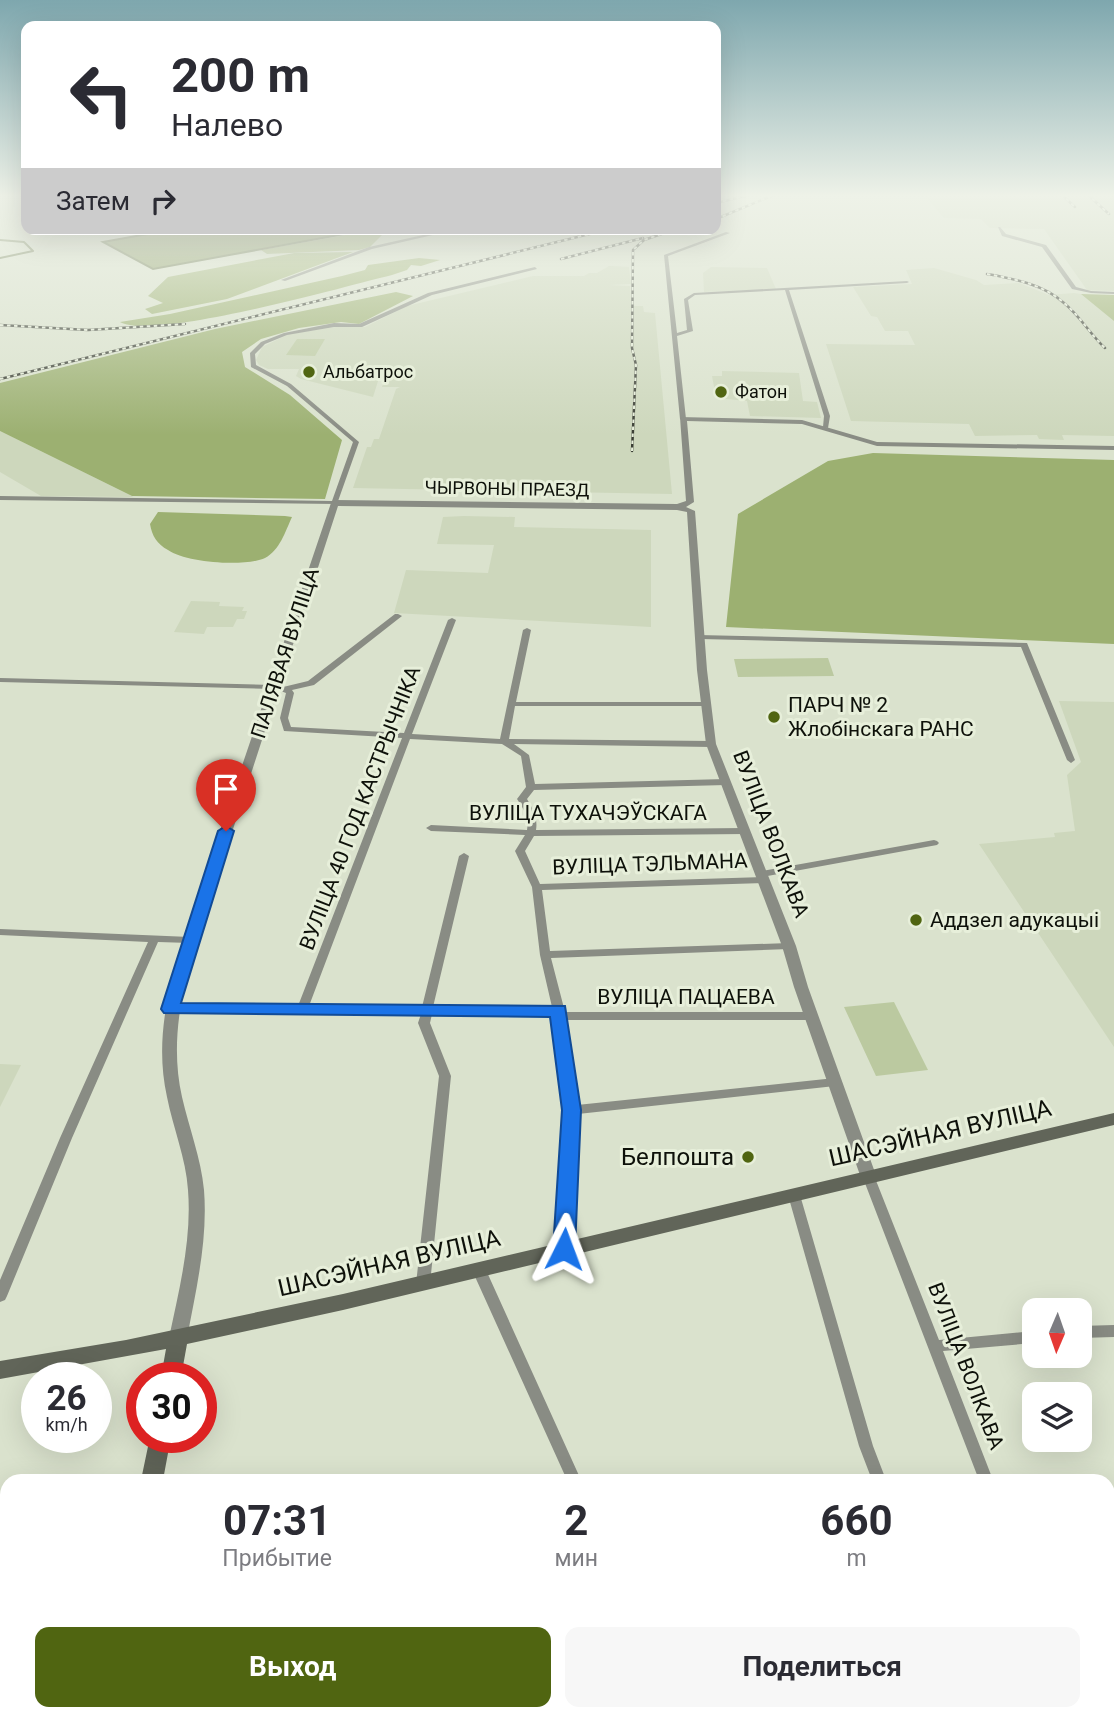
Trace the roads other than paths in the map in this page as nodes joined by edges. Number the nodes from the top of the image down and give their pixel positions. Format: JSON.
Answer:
{"nodes":[{"id":1,"x":298,"y":274,"type":"edge"},
{"id":2,"x":510,"y":274,"type":"edge"},
{"id":3,"x":668,"y":274,"type":"edge"},
{"id":4,"x":1064,"y":274,"type":"edge"},
{"id":5,"x":282,"y":280,"type":"dead end"},
{"id":6,"x":907,"y":282,"type":"dead end"},
{"id":7,"x":787,"y":290,"type":"junction"},
{"id":8,"x":1114,"y":293,"type":"edge"},
{"id":9,"x":675,"y":335,"type":"junction"},
{"id":10,"x":683,"y":419,"type":"junction"},
{"id":11,"x":826,"y":427,"type":"junction"},
{"id":12,"x":1114,"y":448,"type":"edge"},
{"id":13,"x":0,"y":498,"type":"edge"},
{"id":14,"x":335,"y":502,"type":"junction"},
{"id":15,"x":678,"y":507,"type":"junction"},
{"id":16,"x":398,"y":616,"type":"dead end"},
{"id":17,"x":452,"y":620,"type":"dead end"},
{"id":18,"x":527,"y":629,"type":"dead end"},
{"id":19,"x":701,"y":638,"type":"junction"},
{"id":20,"x":0,"y":680,"type":"edge"},
{"id":21,"x":273,"y":688,"type":"junction"},
{"id":22,"x":287,"y":690,"type":"junction"},
{"id":23,"x":512,"y":704,"type":"junction"},
{"id":24,"x":706,"y":704,"type":"junction"},
{"id":25,"x":405,"y":736,"type":"junction"},
{"id":26,"x":504,"y":741,"type":"junction"},
{"id":27,"x":711,"y":744,"type":"junction"},
{"id":28,"x":1071,"y":760,"type":"dead end"},
{"id":29,"x":726,"y":782,"type":"junction"},
{"id":30,"x":531,"y":787,"type":"junction"},
{"id":31,"x":431,"y":828,"type":"dead end"},
{"id":32,"x":745,"y":831,"type":"junction"},
{"id":33,"x":533,"y":833,"type":"junction"},
{"id":34,"x":934,"y":843,"type":"dead end"},
{"id":35,"x":464,"y":856,"type":"dead end"},
{"id":36,"x":763,"y":877,"type":"junction"},
{"id":37,"x":537,"y":887,"type":"junction"},
{"id":38,"x":0,"y":932,"type":"edge"},
{"id":39,"x":154,"y":939,"type":"junction"},
{"id":40,"x":190,"y":940,"type":"junction"},
{"id":41,"x":789,"y":946,"type":"junction"},
{"id":42,"x":545,"y":955,"type":"junction"},
{"id":43,"x":170,"y":1009,"type":"junction"},
{"id":44,"x":302,"y":1009,"type":"junction"},
{"id":45,"x":426,"y":1011,"type":"junction"},
{"id":46,"x":559,"y":1013,"type":"junction"},
{"id":47,"x":812,"y":1016,"type":"junction"},
{"id":48,"x":835,"y":1082,"type":"junction"},
{"id":49,"x":572,"y":1110,"type":"junction"},
{"id":50,"x":1114,"y":1119,"type":"edge"},
{"id":51,"x":869,"y":1178,"type":"junction"},
{"id":52,"x":794,"y":1195,"type":"junction"},
{"id":53,"x":564,"y":1249,"type":"junction"},
{"id":54,"x":479,"y":1270,"type":"junction"},
{"id":55,"x":423,"y":1284,"type":"junction"},
{"id":56,"x":0,"y":1296,"type":"edge"},
{"id":57,"x":1114,"y":1331,"type":"edge"},
{"id":58,"x":1092,"y":1332,"type":"edge"},
{"id":59,"x":178,"y":1338,"type":"junction"},
{"id":60,"x":1022,"y":1338,"type":"edge"},
{"id":61,"x":936,"y":1346,"type":"junction"},
{"id":62,"x":174,"y":1362,"type":"edge"},
{"id":63,"x":0,"y":1370,"type":"edge"},
{"id":64,"x":157,"y":1453,"type":"edge"},
{"id":65,"x":153,"y":1474,"type":"edge"},
{"id":66,"x":571,"y":1474,"type":"edge"},
{"id":67,"x":877,"y":1474,"type":"edge"},
{"id":68,"x":984,"y":1474,"type":"edge"}],
"edges":[{"from":1,"to":5,"type":"street"},
{"from":2,"to":14,"type":"street"},
{"from":3,"to":9,"type":"street"},
{"from":4,"to":8,"type":"street"},
{"from":6,"to":7,"type":"street"},
{"from":7,"to":9,"type":"street"},
{"from":7,"to":11,"type":"street"},
{"from":9,"to":10,"type":"street"},
{"from":10,"to":11,"type":"street"},
{"from":10,"to":15,"type":"street"},
{"from":11,"to":12,"type":"street"},
{"from":13,"to":14,"type":"street","name":"ЧЫРВОНЫ ПРАЕЗД"},
{"from":14,"to":15,"type":"street","name":"ЧЫРВОНЫ ПРАЕЗД"},
{"from":14,"to":21,"type":"street","name":"ПАЛЯВАЯ ВУЛІЦА"},
{"from":15,"to":19,"type":"street","name":"ВУЛІЦА ВОЛКАВА"},
{"from":16,"to":22,"type":"street"},
{"from":17,"to":25,"type":"street","name":"ВУЛІЦА 40 ГОД КАСТРЫЧНІКА"},
{"from":18,"to":23,"type":"street"},
{"from":19,"to":24,"type":"street","name":"ВУЛІЦА ВОЛКАВА"},
{"from":19,"to":28,"type":"street"},
{"from":20,"to":21,"type":"street"},
{"from":21,"to":22,"type":"street"},
{"from":21,"to":40,"type":"street","name":"ПАЛЯВАЯ ВУЛІЦА"},
{"from":22,"to":25,"type":"street"},
{"from":23,"to":24,"type":"street"},
{"from":23,"to":26,"type":"street"},
{"from":24,"to":27,"type":"street","name":"ВУЛІЦА ВОЛКАВА"},
{"from":25,"to":26,"type":"street"},
{"from":25,"to":44,"type":"street","name":"ВУЛІЦА 40 ГОД КАСТРЫЧНІКА"},
{"from":26,"to":27,"type":"street"},
{"from":26,"to":30,"type":"street"},
{"from":27,"to":29,"type":"street","name":"ВУЛІЦА ВОЛКАВА"},
{"from":29,"to":30,"type":"street"},
{"from":29,"to":32,"type":"street","name":"ВУЛІЦА ВОЛКАВА"},
{"from":30,"to":33,"type":"street"},
{"from":31,"to":33,"type":"street","name":"ВУЛІЦА ТУХАЧЭЎСКАГА"},
{"from":32,"to":33,"type":"street","name":"ВУЛІЦА ТУХАЧЭЎСКАГА"},
{"from":32,"to":36,"type":"street","name":"ВУЛІЦА ВОЛКАВА"},
{"from":33,"to":37,"type":"street"},
{"from":34,"to":36,"type":"street","name":"ВУЛІЦА ТЭЛЬМАНА"},
{"from":35,"to":45,"type":"street"},
{"from":36,"to":37,"type":"street","name":"ВУЛІЦА ТЭЛЬМАНА"},
{"from":36,"to":41,"type":"street","name":"ВУЛІЦА ВОЛКАВА"},
{"from":37,"to":42,"type":"street"},
{"from":38,"to":39,"type":"street"},
{"from":39,"to":40,"type":"street"},
{"from":39,"to":56,"type":"street"},
{"from":40,"to":43,"type":"street","name":"ПАЛЯВАЯ ВУЛІЦА"},
{"from":41,"to":42,"type":"street"},
{"from":41,"to":47,"type":"street","name":"ВУЛІЦА ВОЛКАВА"},
{"from":42,"to":46,"type":"street"},
{"from":43,"to":44,"type":"street","name":"ВУЛІЦА ПАЦАЕВА"},
{"from":43,"to":59,"type":"street","name":"ПАЛЯВАЯ ВУЛІЦА"},
{"from":44,"to":45,"type":"street","name":"ВУЛІЦА ПАЦАЕВА"},
{"from":45,"to":46,"type":"street","name":"ВУЛІЦА ПАЦАЕВА"},
{"from":45,"to":55,"type":"street"},
{"from":46,"to":47,"type":"street","name":"ВУЛІЦА ПАЦАЕВА"},
{"from":46,"to":49,"type":"street"},
{"from":47,"to":48,"type":"street","name":"ВУЛІЦА ВОЛКАВА"},
{"from":48,"to":49,"type":"street"},
{"from":48,"to":51,"type":"street","name":"ВУЛІЦА ВОЛКАВА"},
{"from":49,"to":53,"type":"street"},
{"from":50,"to":51,"type":"main road","name":"ШАСЭЙНАЯ ВУЛІЦА"},
{"from":51,"to":52,"type":"main road","name":"ШАСЭЙНАЯ ВУЛІЦА"},
{"from":51,"to":61,"type":"street","name":"ВУЛІЦА ВОЛКАВА"},
{"from":52,"to":53,"type":"main road","name":"ШАСЭЙНАЯ ВУЛІЦА"},
{"from":52,"to":67,"type":"street"},
{"from":53,"to":54,"type":"main road","name":"ШАСЭЙНАЯ ВУЛІЦА"},
{"from":54,"to":55,"type":"main road","name":"ШАСЭЙНАЯ ВУЛІЦА"},
{"from":54,"to":66,"type":"street"},
{"from":55,"to":59,"type":"main road","name":"ШАСЭЙНАЯ ВУЛІЦА"},
{"from":57,"to":58,"type":"street"},
{"from":59,"to":62,"type":"main road","name":"ПАЛЯВАЯ ВУЛІЦА"},
{"from":59,"to":63,"type":"main road","name":"ШАСЭЙНАЯ ВУЛІЦА"},
{"from":60,"to":61,"type":"street"},
{"from":61,"to":68,"type":"street","name":"ВУЛІЦА ВОЛКАВА"},
{"from":64,"to":65,"type":"main road"}]}
